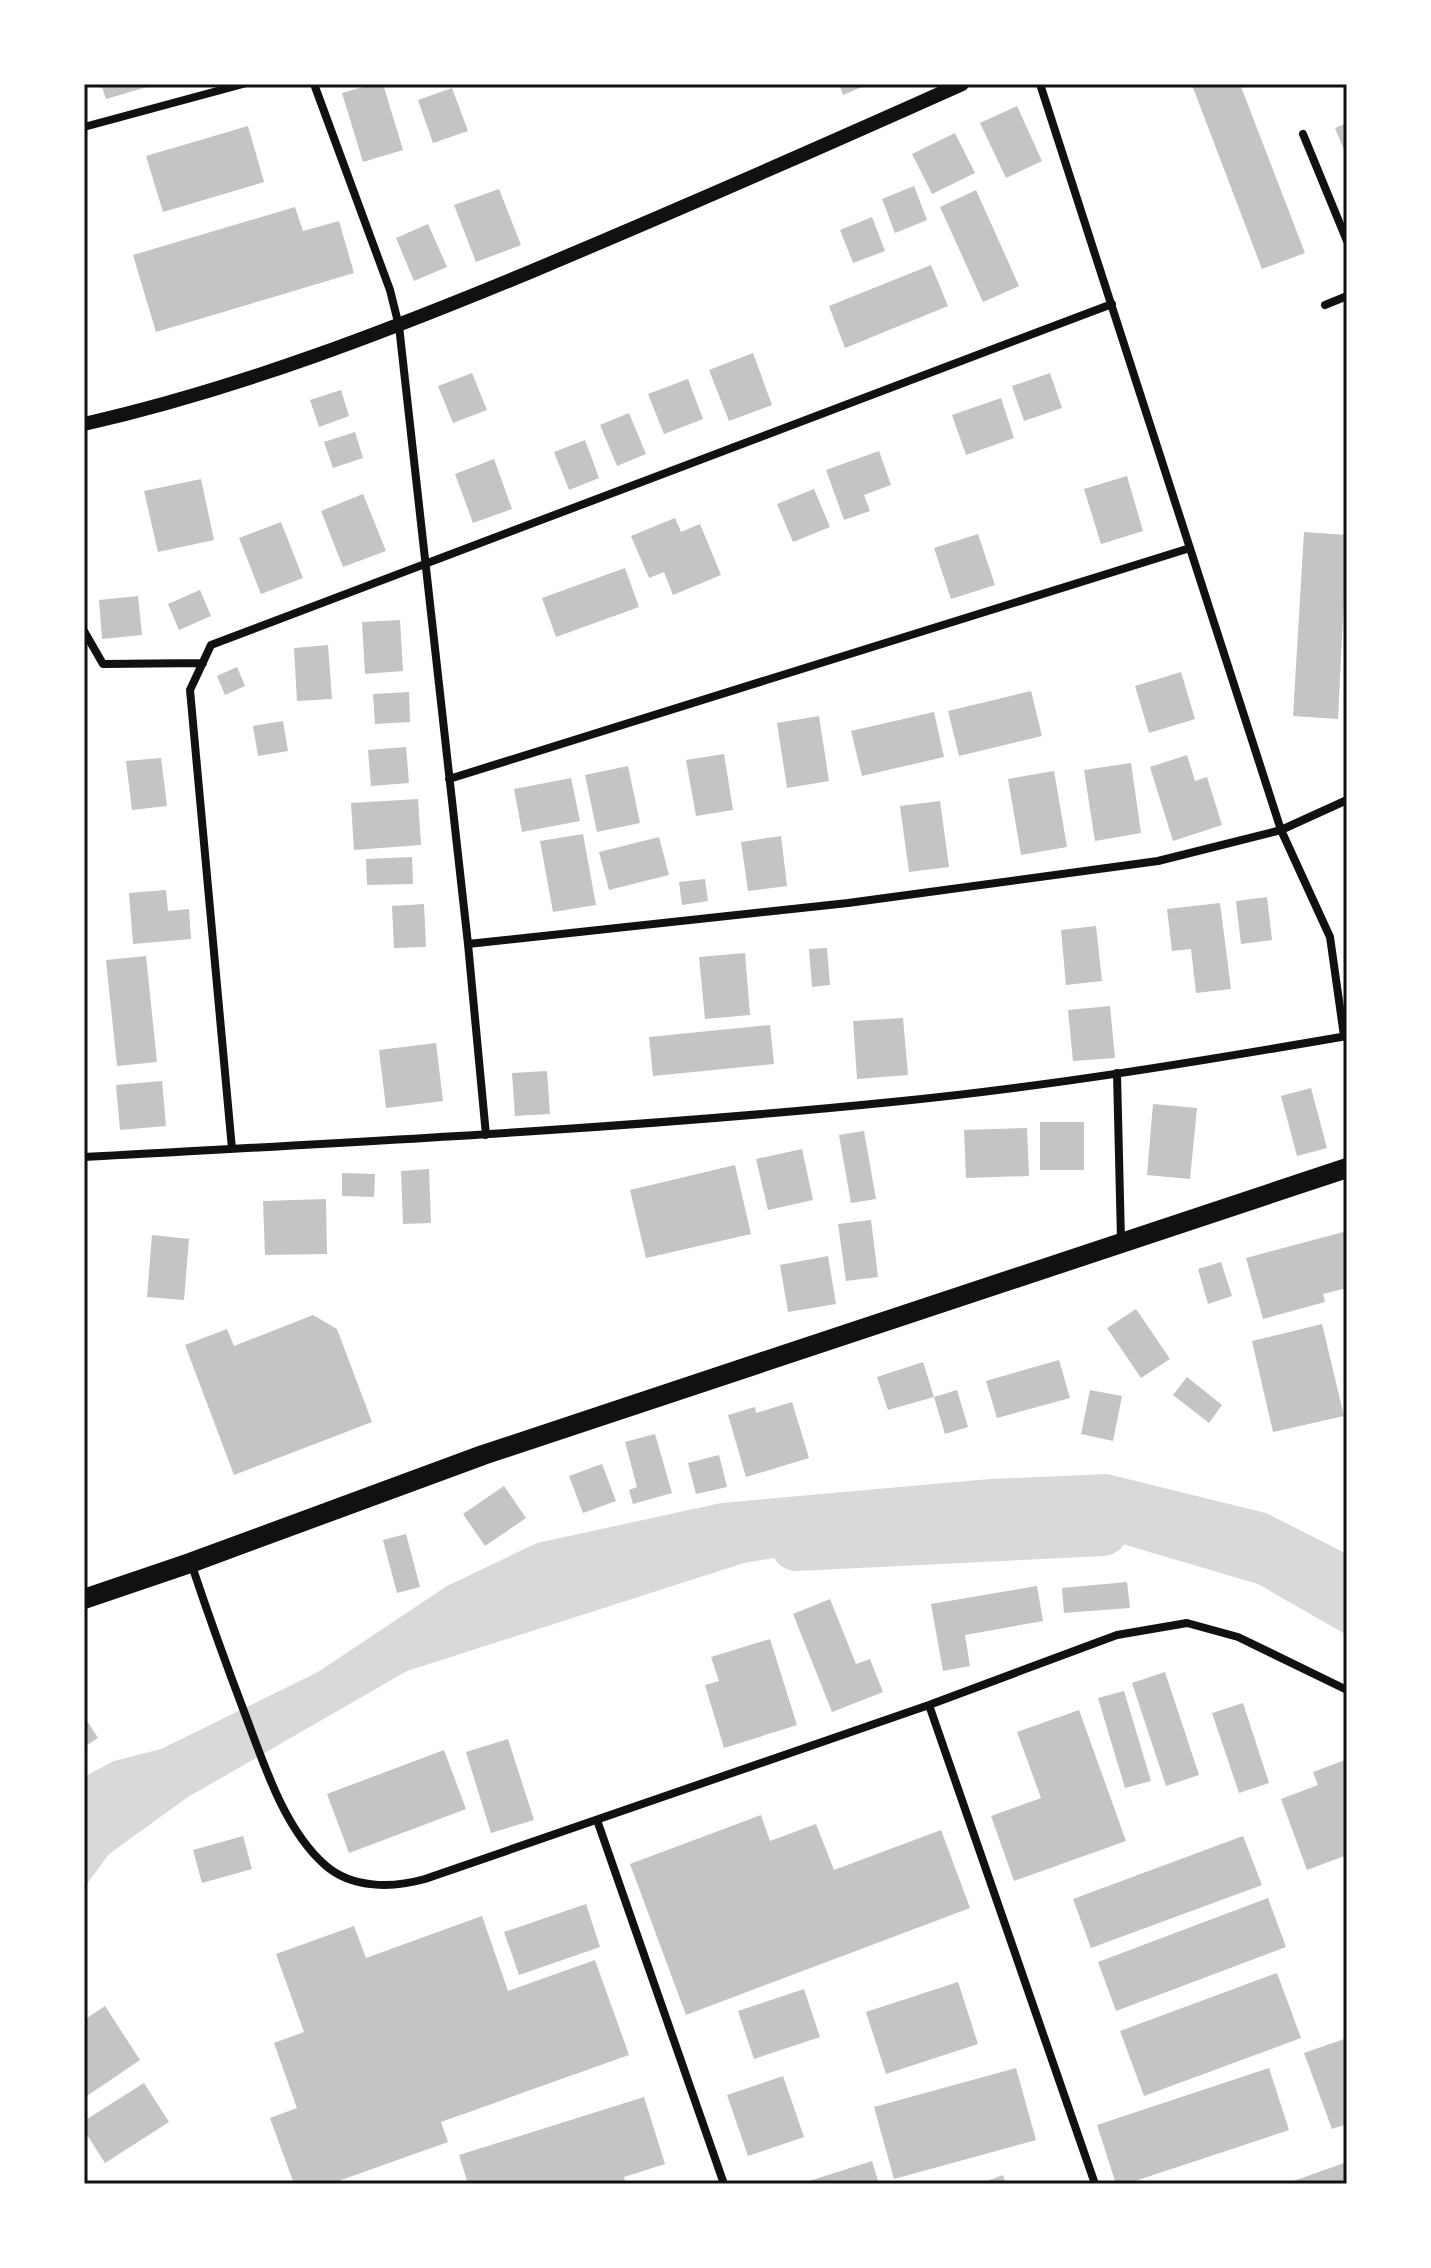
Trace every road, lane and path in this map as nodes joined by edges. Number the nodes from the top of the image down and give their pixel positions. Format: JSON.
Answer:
{"nodes":[{"id":1,"x":243,"y":84,"type":"edge"},
{"id":2,"x":314,"y":84,"type":"edge"},
{"id":3,"x":962,"y":84,"type":"edge"},
{"id":4,"x":1040,"y":84,"type":"edge"},
{"id":5,"x":84,"y":127,"type":"edge"},
{"id":6,"x":1303,"y":134,"type":"dead end"},
{"id":7,"x":1347,"y":241,"type":"edge"},
{"id":8,"x":1347,"y":296,"type":"edge"},
{"id":9,"x":1112,"y":304,"type":"junction"},
{"id":10,"x":1325,"y":305,"type":"dead end"},
{"id":11,"x":399,"y":326,"type":"junction"},
{"id":12,"x":84,"y":424,"type":"edge"},
{"id":13,"x":1190,"y":548,"type":"junction"},
{"id":14,"x":425,"y":564,"type":"junction"},
{"id":15,"x":84,"y":631,"type":"edge"},
{"id":16,"x":203,"y":663,"type":"junction"},
{"id":17,"x":449,"y":779,"type":"junction"},
{"id":18,"x":1347,"y":800,"type":"edge"},
{"id":19,"x":1281,"y":830,"type":"junction"},
{"id":20,"x":468,"y":944,"type":"junction"},
{"id":21,"x":1346,"y":1036,"type":"edge"},
{"id":22,"x":1117,"y":1073,"type":"junction"},
{"id":23,"x":486,"y":1135,"type":"junction"},
{"id":24,"x":232,"y":1149,"type":"junction"},
{"id":25,"x":84,"y":1157,"type":"edge"},
{"id":26,"x":1347,"y":1168,"type":"edge"},
{"id":27,"x":1121,"y":1243,"type":"junction"},
{"id":28,"x":190,"y":1563,"type":"junction"},
{"id":29,"x":84,"y":1599,"type":"edge"},
{"id":30,"x":1347,"y":1690,"type":"edge"},
{"id":31,"x":929,"y":1705,"type":"junction"},
{"id":32,"x":597,"y":1820,"type":"junction"},
{"id":33,"x":724,"y":2184,"type":"edge"},
{"id":34,"x":1095,"y":2184,"type":"edge"}],
"edges":[{"from":1,"to":5,"type":"street"},
{"from":2,"to":11,"type":"street"},
{"from":3,"to":11,"type":"street"},
{"from":4,"to":9,"type":"street"},
{"from":6,"to":7,"type":"street"},
{"from":8,"to":10,"type":"street"},
{"from":9,"to":13,"type":"street"},
{"from":9,"to":14,"type":"street"},
{"from":11,"to":12,"type":"street"},
{"from":11,"to":14,"type":"street"},
{"from":13,"to":17,"type":"street"},
{"from":13,"to":19,"type":"street"},
{"from":14,"to":16,"type":"street"},
{"from":14,"to":17,"type":"street"},
{"from":15,"to":16,"type":"street"},
{"from":16,"to":24,"type":"street"},
{"from":17,"to":20,"type":"street"},
{"from":18,"to":19,"type":"street"},
{"from":19,"to":20,"type":"street"},
{"from":19,"to":21,"type":"street"},
{"from":20,"to":23,"type":"street"},
{"from":21,"to":22,"type":"street"},
{"from":22,"to":23,"type":"street"},
{"from":22,"to":27,"type":"street"},
{"from":23,"to":24,"type":"street"},
{"from":24,"to":25,"type":"street"},
{"from":26,"to":27,"type":"highway"},
{"from":27,"to":28,"type":"highway"},
{"from":28,"to":29,"type":"highway"},
{"from":28,"to":32,"type":"street"},
{"from":30,"to":31,"type":"street"},
{"from":31,"to":32,"type":"street"},
{"from":31,"to":34,"type":"street"},
{"from":32,"to":33,"type":"street"}]}
